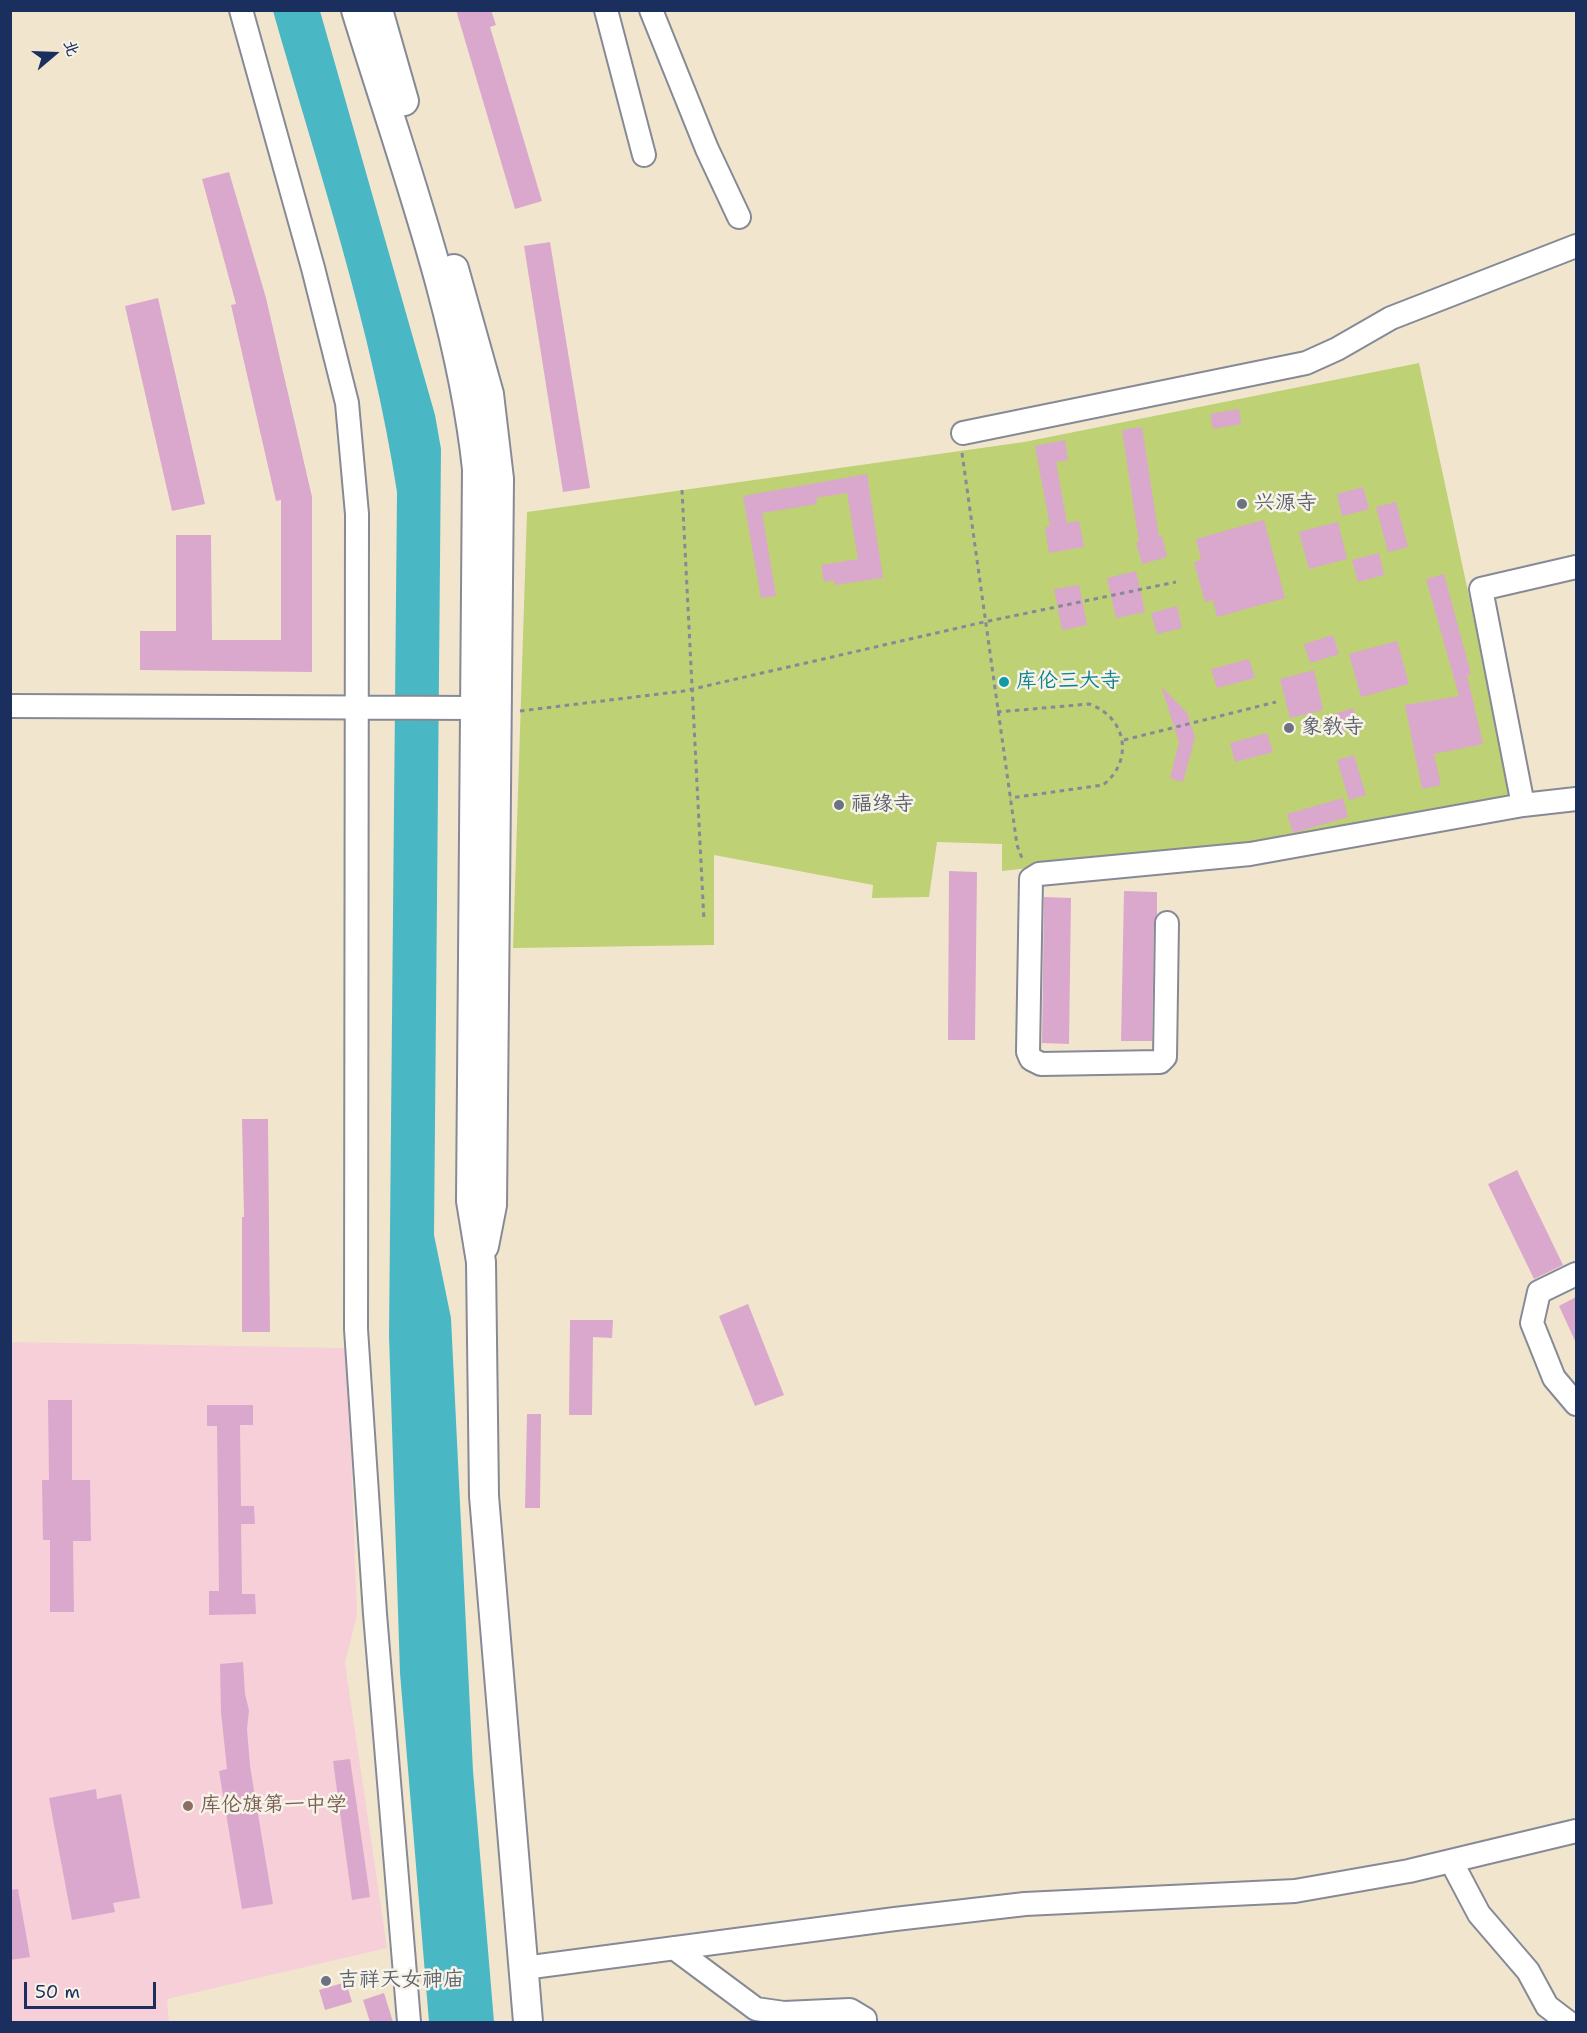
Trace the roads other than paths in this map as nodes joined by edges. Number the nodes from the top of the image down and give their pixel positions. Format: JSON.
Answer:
{"nodes":[{"id":1,"x":241,"y":10,"type":"edge"},
{"id":2,"x":356,"y":10,"type":"edge"},
{"id":3,"x":378,"y":10,"type":"edge"},
{"id":4,"x":606,"y":10,"type":"edge"},
{"id":5,"x":651,"y":10,"type":"edge"},
{"id":6,"x":644,"y":155,"type":"dead end"},
{"id":7,"x":739,"y":217,"type":"dead end"},
{"id":8,"x":1576,"y":246,"type":"edge"},
{"id":9,"x":963,"y":433,"type":"road end"},
{"id":10,"x":1576,"y":567,"type":"edge"},
{"id":11,"x":10,"y":706,"type":"edge"},
{"id":12,"x":357,"y":708,"type":"junction"},
{"id":13,"x":487,"y":711,"type":"junction"},
{"id":14,"x":1576,"y":799,"type":"edge"},
{"id":15,"x":1523,"y":805,"type":"junction"},
{"id":16,"x":1167,"y":923,"type":"dead end"},
{"id":17,"x":1576,"y":1274,"type":"edge"},
{"id":18,"x":1576,"y":1404,"type":"edge"},
{"id":19,"x":1576,"y":1831,"type":"edge"},
{"id":20,"x":1451,"y":1861,"type":"junction"},
{"id":21,"x":674,"y":1948,"type":"junction"},
{"id":22,"x":524,"y":1968,"type":"junction"},
{"id":23,"x":409,"y":2022,"type":"edge"},
{"id":24,"x":528,"y":2022,"type":"edge"},
{"id":25,"x":865,"y":2022,"type":"edge"},
{"id":26,"x":1568,"y":2022,"type":"edge"}],
"edges":[{"from":1,"to":12,"type":"street"},
{"from":2,"to":13,"type":"main road"},
{"from":3,"to":13,"type":"main road"},
{"from":4,"to":6,"type":"street"},
{"from":5,"to":7,"type":"street"},
{"from":8,"to":9,"type":"street"},
{"from":10,"to":15,"type":"street"},
{"from":11,"to":12,"type":"street"},
{"from":12,"to":13,"type":"street"},
{"from":12,"to":23,"type":"street"},
{"from":13,"to":22,"type":"main road"},
{"from":14,"to":15,"type":"street"},
{"from":15,"to":16,"type":"street"},
{"from":17,"to":18,"type":"street"},
{"from":19,"to":20,"type":"street"},
{"from":20,"to":21,"type":"street"},
{"from":20,"to":26,"type":"street"},
{"from":21,"to":22,"type":"street"},
{"from":21,"to":25,"type":"street"},
{"from":22,"to":24,"type":"main road"}]}
